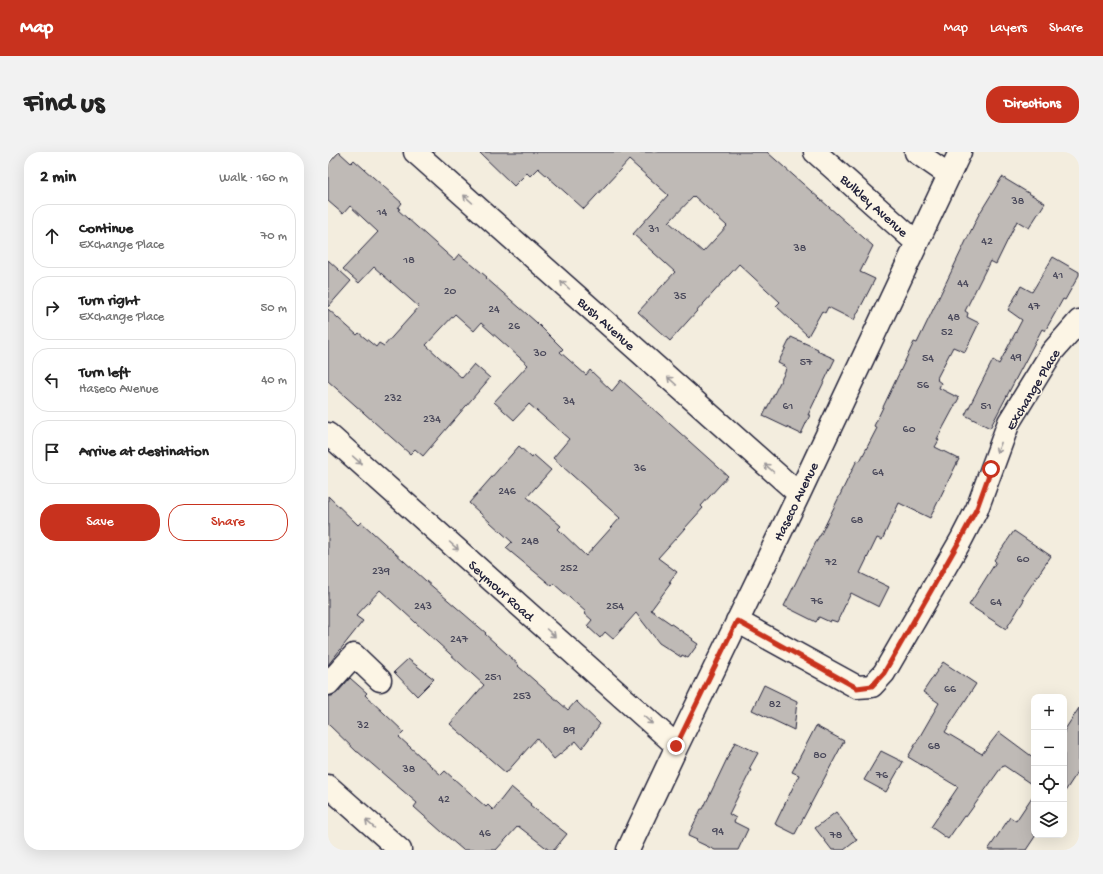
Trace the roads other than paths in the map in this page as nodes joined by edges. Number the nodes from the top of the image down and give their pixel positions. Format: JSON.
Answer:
{"nodes":[{"id":1,"x":416,"y":152,"type":"edge"},
{"id":2,"x":815,"y":152,"type":"edge"},
{"id":3,"x":916,"y":152,"type":"edge"},
{"id":4,"x":960,"y":152,"type":"edge"},
{"id":5,"x":949,"y":175,"type":"junction"},
{"id":6,"x":917,"y":243,"type":"junction"},
{"id":7,"x":1079,"y":321,"type":"edge"},
{"id":8,"x":328,"y":434,"type":"edge"},
{"id":9,"x":799,"y":494,"type":"junction"},
{"id":10,"x":737,"y":621,"type":"junction"},
{"id":11,"x":380,"y":680,"type":"dead end"},
{"id":12,"x":328,"y":684,"type":"edge"},
{"id":13,"x":676,"y":746,"type":"junction"},
{"id":14,"x":328,"y":786,"type":"edge"},
{"id":15,"x":400,"y":850,"type":"edge"},
{"id":16,"x":628,"y":850,"type":"edge"}],
"edges":[{"from":9,"to":1,"type":"street","name":"Bush Avenue","one_way":true},
{"from":2,"to":6,"type":"street","name":"Bulkley Avenue"},
{"from":3,"to":5,"type":"street"},
{"from":4,"to":5,"type":"street","name":"Haseco Avenue"},
{"from":5,"to":6,"type":"street","name":"Haseco Avenue"},
{"from":6,"to":9,"type":"street","name":"Haseco Avenue"},
{"from":7,"to":10,"type":"street","name":"Exchange Place","one_way":true},
{"from":8,"to":13,"type":"street","name":"Seymour Road","one_way":true},
{"from":9,"to":10,"type":"street","name":"Haseco Avenue"},
{"from":10,"to":13,"type":"street","name":"Haseco Avenue"},
{"from":11,"to":12,"type":"street"},
{"from":13,"to":16,"type":"street","name":"Haseco Avenue"},
{"from":15,"to":14,"type":"street","one_way":true}]}
